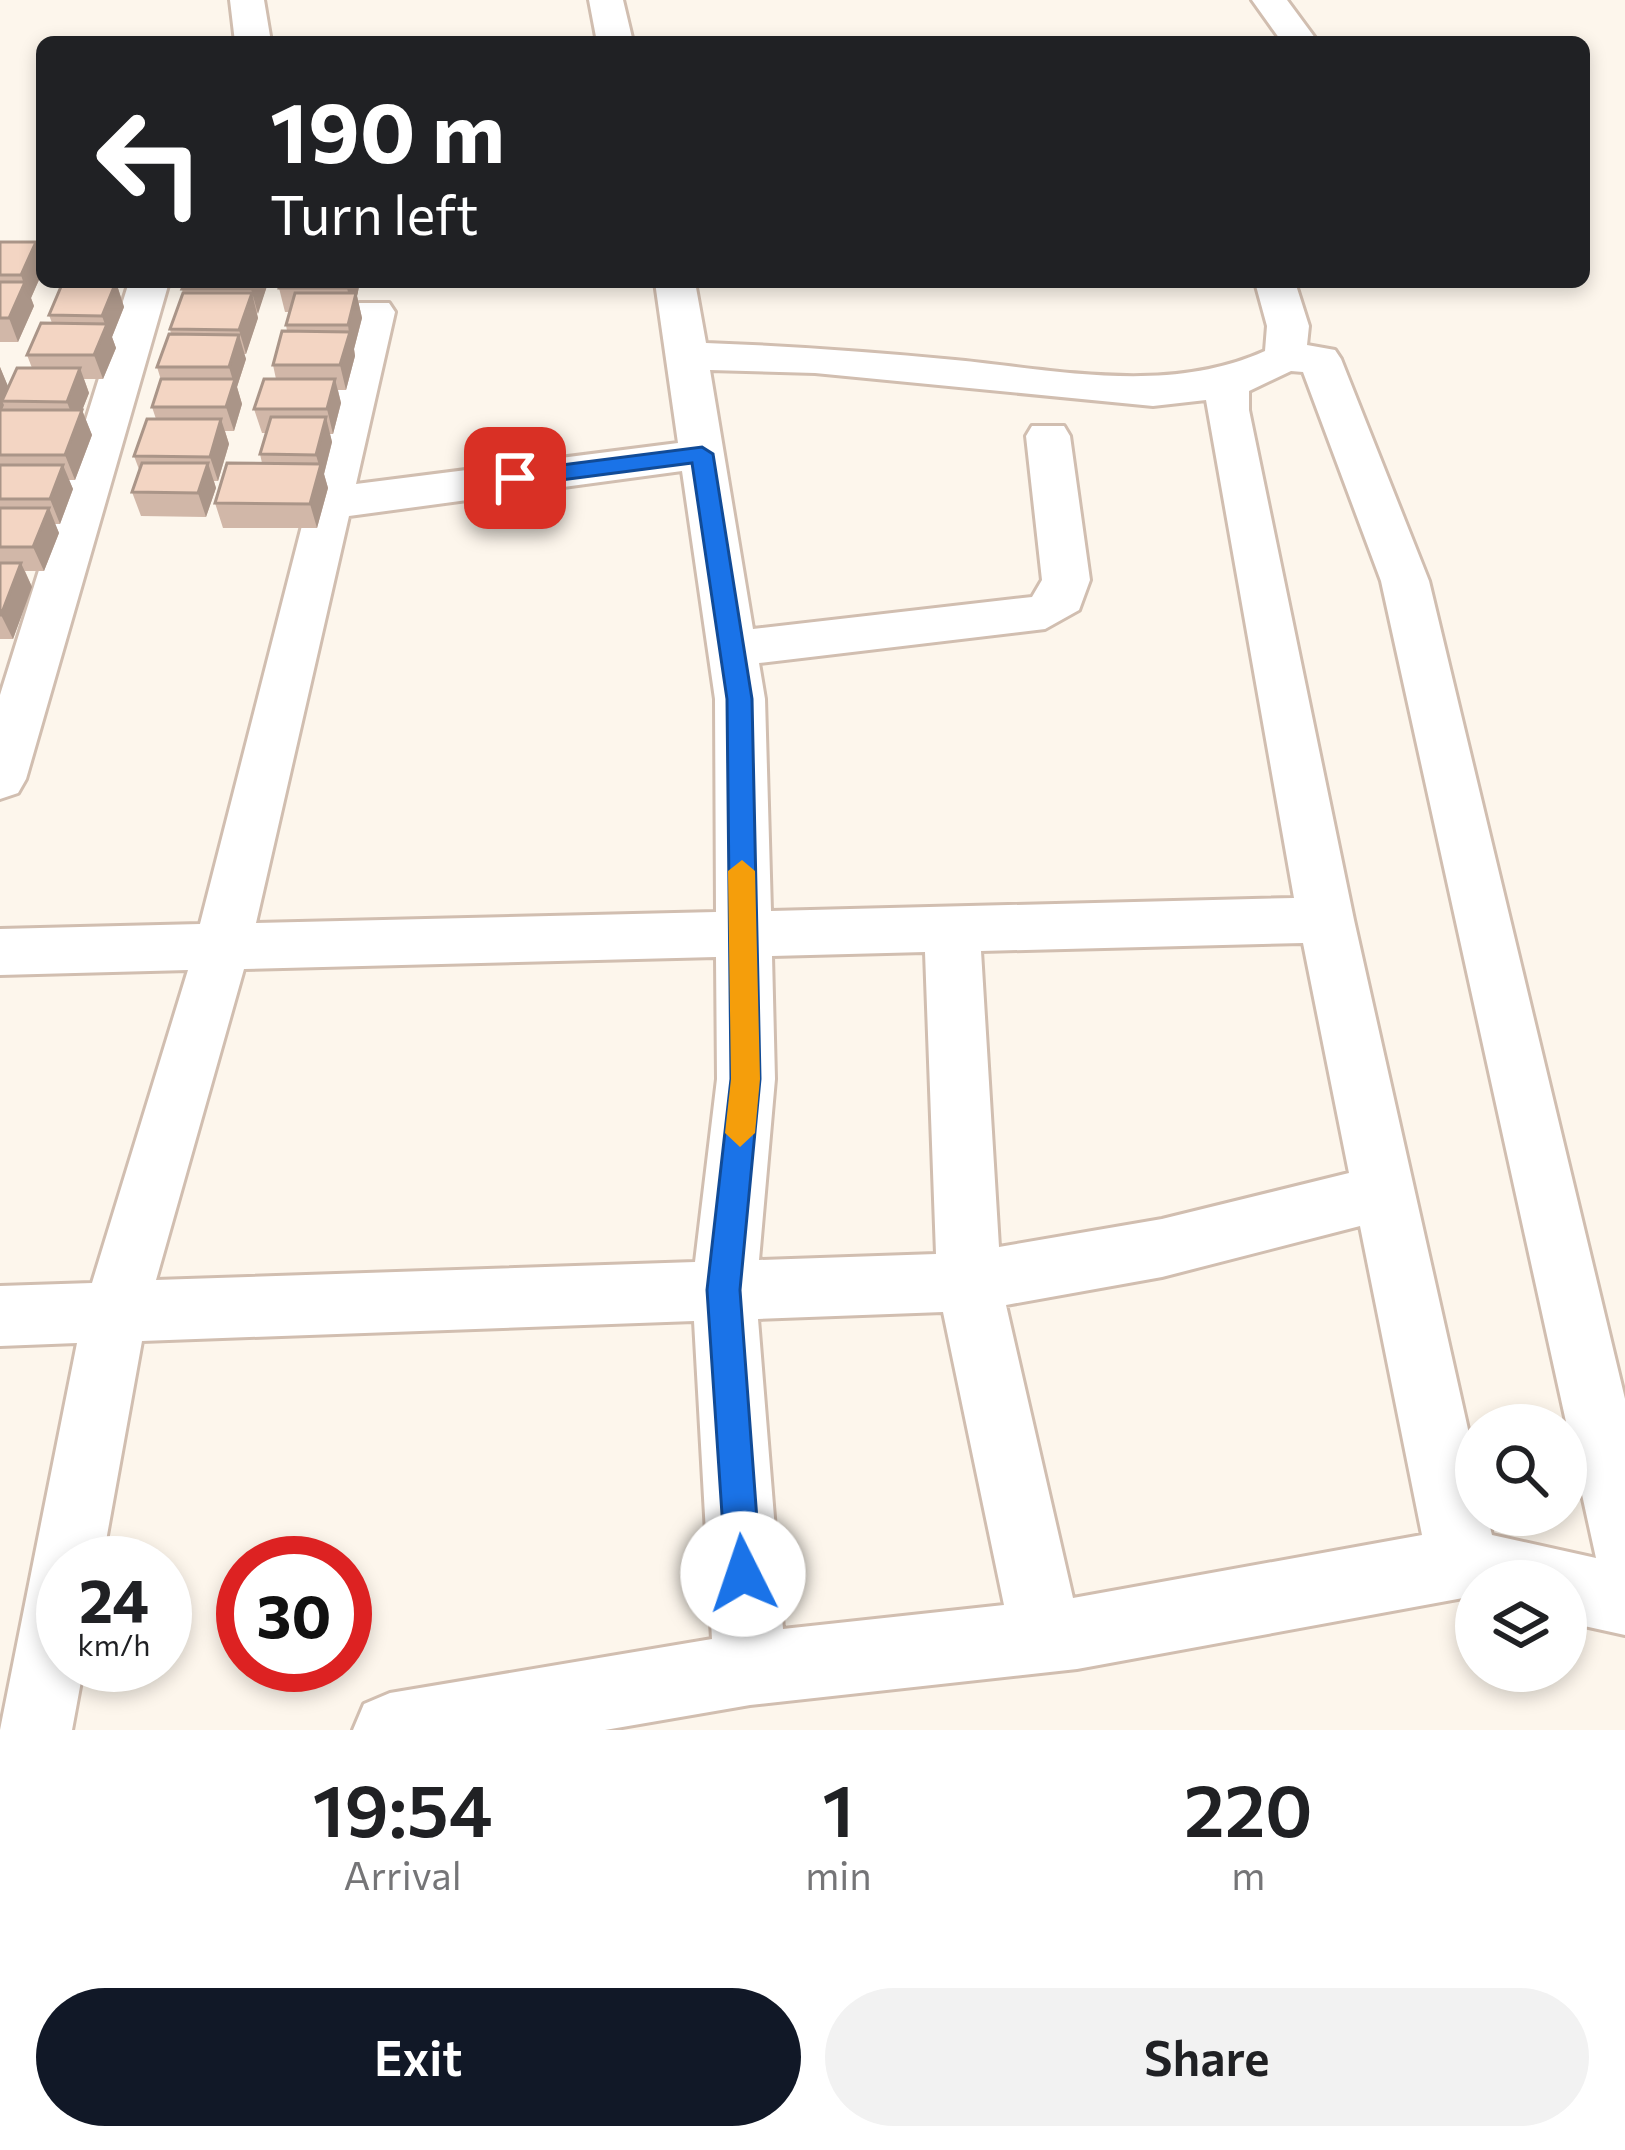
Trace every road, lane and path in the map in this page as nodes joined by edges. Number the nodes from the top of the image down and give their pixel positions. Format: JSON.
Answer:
{"nodes":[{"id":1,"x":247,"y":0,"type":"edge"},
{"id":2,"x":606,"y":0,"type":"edge"},
{"id":3,"x":1269,"y":0,"type":"edge"},
{"id":4,"x":252,"y":36,"type":"edge"},
{"id":5,"x":614,"y":36,"type":"edge"},
{"id":6,"x":1296,"y":36,"type":"edge"},
{"id":7,"x":146,"y":288,"type":"edge"},
{"id":8,"x":676,"y":288,"type":"edge"},
{"id":9,"x":1277,"y":288,"type":"edge"},
{"id":10,"x":374,"y":312,"type":"dead end"},
{"id":11,"x":687,"y":356,"type":"junction"},
{"id":12,"x":1285,"y":358,"type":"junction"},
{"id":13,"x":1228,"y":384,"type":"junction"},
{"id":14,"x":1048,"y":436,"type":"dead end"},
{"id":15,"x":702,"y":454,"type":"junction"},
{"id":16,"x":328,"y":503,"type":"junction"},
{"id":17,"x":732,"y":650,"type":"junction"},
{"id":18,"x":16,"y":676,"type":"edge"},
{"id":19,"x":0,"y":779,"type":"edge"},
{"id":20,"x":1326,"y":920,"type":"junction"},
{"id":21,"x":952,"y":929,"type":"junction"},
{"id":22,"x":742,"y":934,"type":"junction"},
{"id":23,"x":224,"y":946,"type":"junction"},
{"id":24,"x":0,"y":952,"type":"edge"},
{"id":25,"x":1383,"y":1192,"type":"junction"},
{"id":26,"x":969,"y":1282,"type":"junction"},
{"id":27,"x":724,"y":1290,"type":"junction"},
{"id":28,"x":115,"y":1312,"type":"junction"},
{"id":29,"x":0,"y":1316,"type":"edge"},
{"id":30,"x":72,"y":1536,"type":"edge"},
{"id":31,"x":1625,"y":1544,"type":"edge"},
{"id":32,"x":1462,"y":1560,"type":"edge"},
{"id":33,"x":1455,"y":1564,"type":"edge"},
{"id":34,"x":1587,"y":1592,"type":"edge"},
{"id":35,"x":1625,"y":1600,"type":"edge"},
{"id":36,"x":1046,"y":1636,"type":"junction"},
{"id":37,"x":750,"y":1669,"type":"junction"},
{"id":38,"x":42,"y":1692,"type":"edge"},
{"id":39,"x":35,"y":1730,"type":"edge"},
{"id":40,"x":391,"y":1730,"type":"edge"}],
"edges":[{"from":1,"to":4,"type":"street"},
{"from":2,"to":5,"type":"street"},
{"from":3,"to":6,"type":"street"},
{"from":7,"to":18,"type":"street"},
{"from":8,"to":11,"type":"street"},
{"from":9,"to":12,"type":"street"},
{"from":10,"to":16,"type":"street"},
{"from":11,"to":13,"type":"street"},
{"from":11,"to":15,"type":"street"},
{"from":12,"to":13,"type":"street"},
{"from":12,"to":31,"type":"street"},
{"from":13,"to":20,"type":"street"},
{"from":14,"to":17,"type":"street"},
{"from":15,"to":16,"type":"street"},
{"from":15,"to":17,"type":"street"},
{"from":16,"to":23,"type":"street"},
{"from":17,"to":22,"type":"street"},
{"from":18,"to":19,"type":"street"},
{"from":20,"to":21,"type":"street"},
{"from":20,"to":25,"type":"street"},
{"from":21,"to":22,"type":"street"},
{"from":21,"to":26,"type":"street"},
{"from":22,"to":23,"type":"street"},
{"from":22,"to":27,"type":"street"},
{"from":23,"to":24,"type":"street"},
{"from":23,"to":28,"type":"street"},
{"from":25,"to":26,"type":"street"},
{"from":25,"to":32,"type":"street"},
{"from":26,"to":27,"type":"street"},
{"from":26,"to":36,"type":"street"},
{"from":27,"to":28,"type":"street"},
{"from":27,"to":37,"type":"street"},
{"from":28,"to":29,"type":"street"},
{"from":28,"to":30,"type":"street"},
{"from":33,"to":36,"type":"street"},
{"from":34,"to":35,"type":"street"},
{"from":36,"to":37,"type":"street"},
{"from":37,"to":40,"type":"street"},
{"from":38,"to":39,"type":"street"}]}
